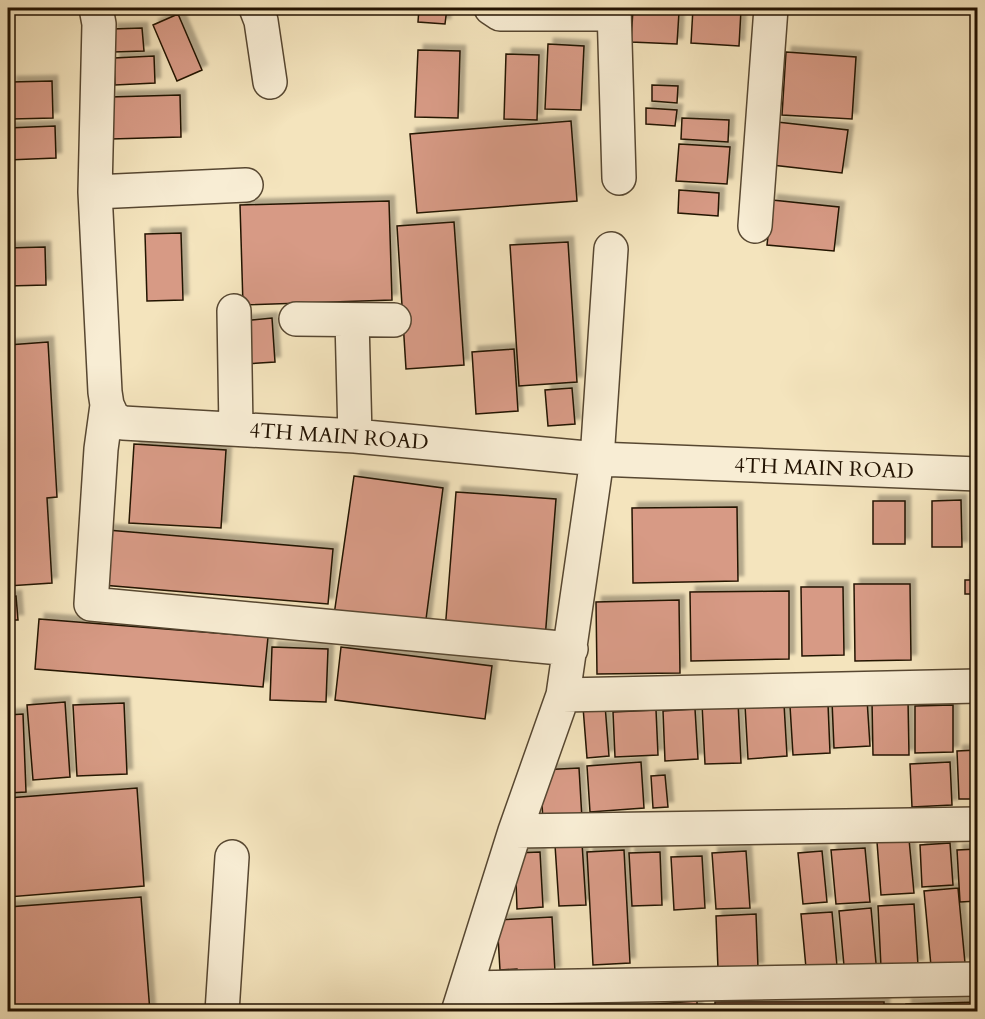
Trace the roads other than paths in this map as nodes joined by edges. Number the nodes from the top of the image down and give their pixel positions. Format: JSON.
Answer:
{"nodes":[{"id":1,"x":96,"y":8,"type":"edge"},
{"id":2,"x":256,"y":8,"type":"edge"},
{"id":3,"x":491,"y":8,"type":"edge"},
{"id":4,"x":771,"y":8,"type":"edge"},
{"id":5,"x":614,"y":11,"type":"edge"},
{"id":6,"x":270,"y":82,"type":"dead end"},
{"id":7,"x":619,"y":178,"type":"dead end"},
{"id":8,"x":246,"y":184,"type":"dead end"},
{"id":9,"x":95,"y":192,"type":"junction"},
{"id":10,"x":755,"y":226,"type":"dead end"},
{"id":11,"x":611,"y":249,"type":"dead end"},
{"id":12,"x":234,"y":311,"type":"dead end"},
{"id":13,"x":296,"y":319,"type":"dead end"},
{"id":14,"x":352,"y":320,"type":"junction"},
{"id":15,"x":394,"y":320,"type":"dead end"},
{"id":16,"x":107,"y":405,"type":"junction"},
{"id":17,"x":236,"y":429,"type":"junction"},
{"id":18,"x":355,"y":436,"type":"junction"},
{"id":19,"x":597,"y":459,"type":"junction"},
{"id":20,"x":978,"y":474,"type":"edge"},
{"id":21,"x":571,"y":649,"type":"junction"},
{"id":22,"x":978,"y":686,"type":"edge"},
{"id":23,"x":563,"y":695,"type":"junction"},
{"id":24,"x":978,"y":824,"type":"edge"},
{"id":25,"x":515,"y":831,"type":"junction"},
{"id":26,"x":232,"y":857,"type":"dead end"},
{"id":27,"x":978,"y":979,"type":"edge"},
{"id":28,"x":462,"y":1000,"type":"edge"},
{"id":29,"x":222,"y":1011,"type":"edge"}],
"edges":[{"from":1,"to":9,"type":"street"},
{"from":2,"to":6,"type":"street"},
{"from":3,"to":5,"type":"street"},
{"from":4,"to":10,"type":"street"},
{"from":5,"to":7,"type":"street"},
{"from":8,"to":9,"type":"street"},
{"from":9,"to":16,"type":"street"},
{"from":11,"to":19,"type":"street"},
{"from":12,"to":17,"type":"street"},
{"from":13,"to":14,"type":"street"},
{"from":14,"to":15,"type":"street"},
{"from":14,"to":18,"type":"street"},
{"from":16,"to":17,"type":"street","name":"4TH MAIN ROAD"},
{"from":16,"to":21,"type":"street"},
{"from":17,"to":18,"type":"street","name":"4TH MAIN ROAD"},
{"from":18,"to":19,"type":"street","name":"4TH MAIN ROAD"},
{"from":19,"to":20,"type":"street","name":"4TH MAIN ROAD"},
{"from":19,"to":21,"type":"street"},
{"from":21,"to":23,"type":"street"},
{"from":22,"to":23,"type":"street"},
{"from":23,"to":25,"type":"street"},
{"from":24,"to":25,"type":"street"},
{"from":25,"to":28,"type":"street"},
{"from":26,"to":29,"type":"street"},
{"from":27,"to":28,"type":"street"}]}
